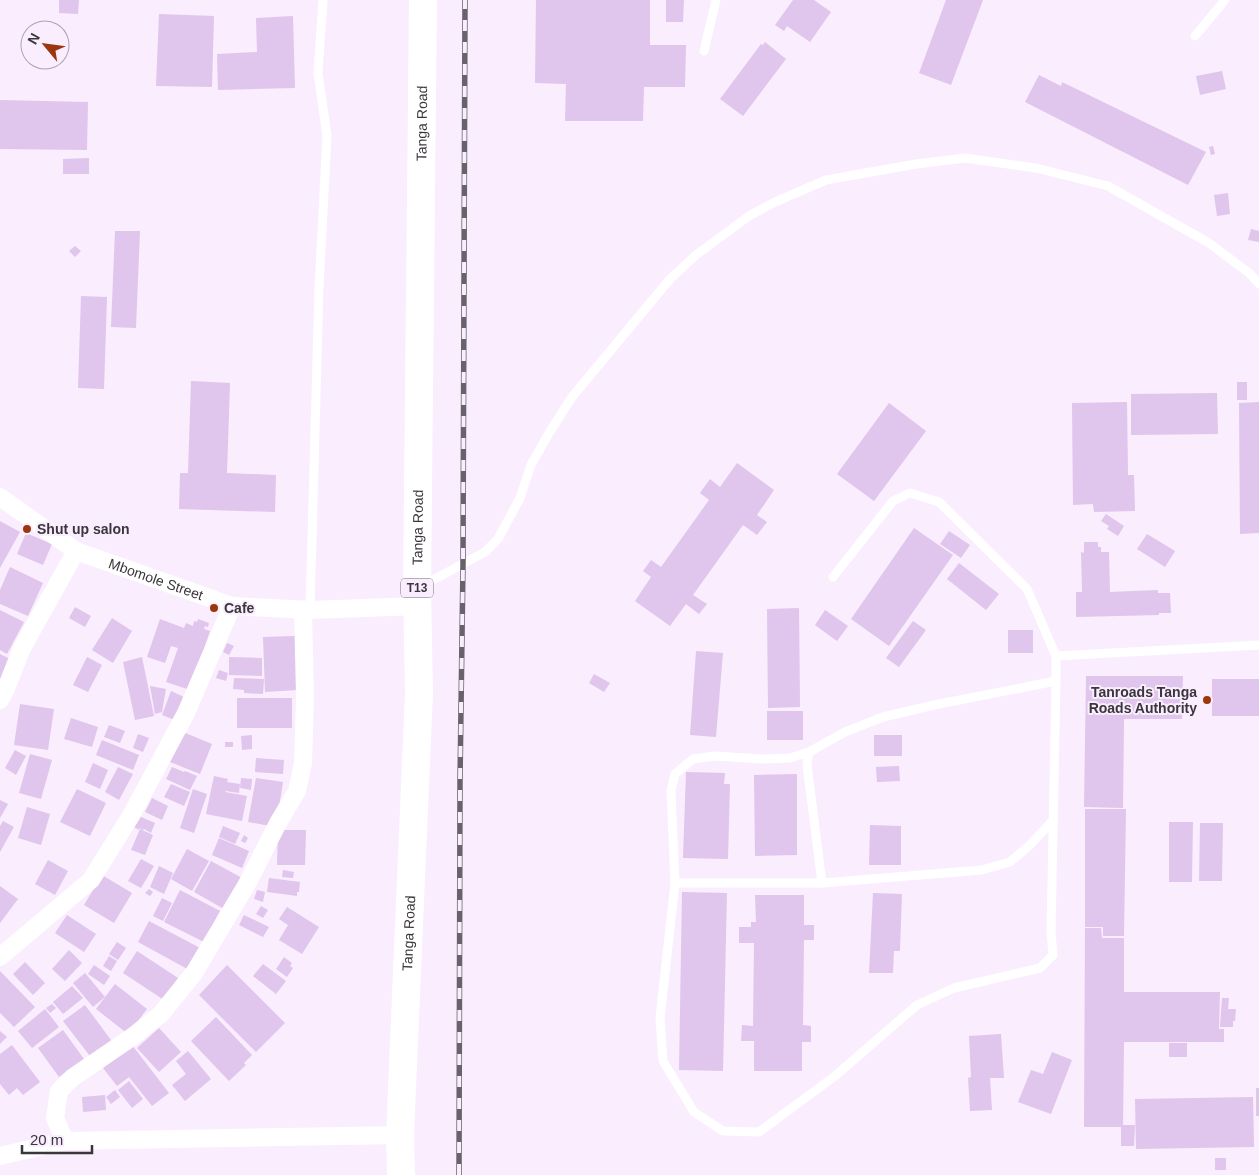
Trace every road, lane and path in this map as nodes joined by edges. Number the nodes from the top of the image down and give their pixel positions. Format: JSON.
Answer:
{"nodes":[{"id":1,"x":323,"y":0,"type":"edge"},
{"id":2,"x":423,"y":0,"type":"edge"},
{"id":3,"x":716,"y":0,"type":"edge"},
{"id":4,"x":1224,"y":0,"type":"edge"},
{"id":5,"x":1195,"y":36,"type":"dead end"},
{"id":6,"x":704,"y":50,"type":"dead end"},
{"id":7,"x":1259,"y":284,"type":"edge"},
{"id":8,"x":0,"y":497,"type":"edge"},
{"id":9,"x":76,"y":551,"type":"junction"},
{"id":10,"x":833,"y":577,"type":"dead end"},
{"id":11,"x":417,"y":597,"type":"junction"},
{"id":12,"x":232,"y":606,"type":"junction"},
{"id":13,"x":307,"y":610,"type":"junction"},
{"id":14,"x":1259,"y":645,"type":"edge"},
{"id":15,"x":1056,"y":656,"type":"junction"},
{"id":16,"x":1056,"y":681,"type":"junction"},
{"id":17,"x":0,"y":700,"type":"edge"},
{"id":18,"x":809,"y":752,"type":"junction"},
{"id":19,"x":1053,"y":820,"type":"junction"},
{"id":20,"x":674,"y":883,"type":"junction"},
{"id":21,"x":822,"y":883,"type":"junction"},
{"id":22,"x":0,"y":958,"type":"edge"},
{"id":23,"x":400,"y":1135,"type":"junction"},
{"id":24,"x":65,"y":1141,"type":"junction"},
{"id":25,"x":0,"y":1156,"type":"edge"},
{"id":26,"x":401,"y":1175,"type":"edge"}],
"edges":[{"from":1,"to":13,"type":"lane"},
{"from":2,"to":11,"type":"highway","name":"Tanga Road","number":"T13"},
{"from":3,"to":6,"type":"lane"},
{"from":4,"to":5,"type":"lane"},
{"from":7,"to":11,"type":"lane"},
{"from":8,"to":9,"type":"street","name":"Mbomole Street"},
{"from":9,"to":12,"type":"street","name":"Mbomole Street"},
{"from":9,"to":17,"type":"street"},
{"from":10,"to":15,"type":"lane"},
{"from":11,"to":13,"type":"street","name":"Mbomole Street"},
{"from":11,"to":23,"type":"highway","name":"Tanga Road","number":"T13"},
{"from":12,"to":13,"type":"street","name":"Mbomole Street"},
{"from":12,"to":22,"type":"street"},
{"from":13,"to":24,"type":"street"},
{"from":14,"to":15,"type":"lane"},
{"from":15,"to":16,"type":"lane"},
{"from":16,"to":18,"type":"lane"},
{"from":16,"to":19,"type":"lane"},
{"from":18,"to":20,"type":"lane"},
{"from":18,"to":21,"type":"lane"},
{"from":19,"to":20,"type":"lane"},
{"from":19,"to":21,"type":"lane"},
{"from":20,"to":21,"type":"lane"},
{"from":23,"to":24,"type":"street"},
{"from":23,"to":26,"type":"highway","name":"Tanga Road","number":"T13"},
{"from":24,"to":25,"type":"street"}]}
